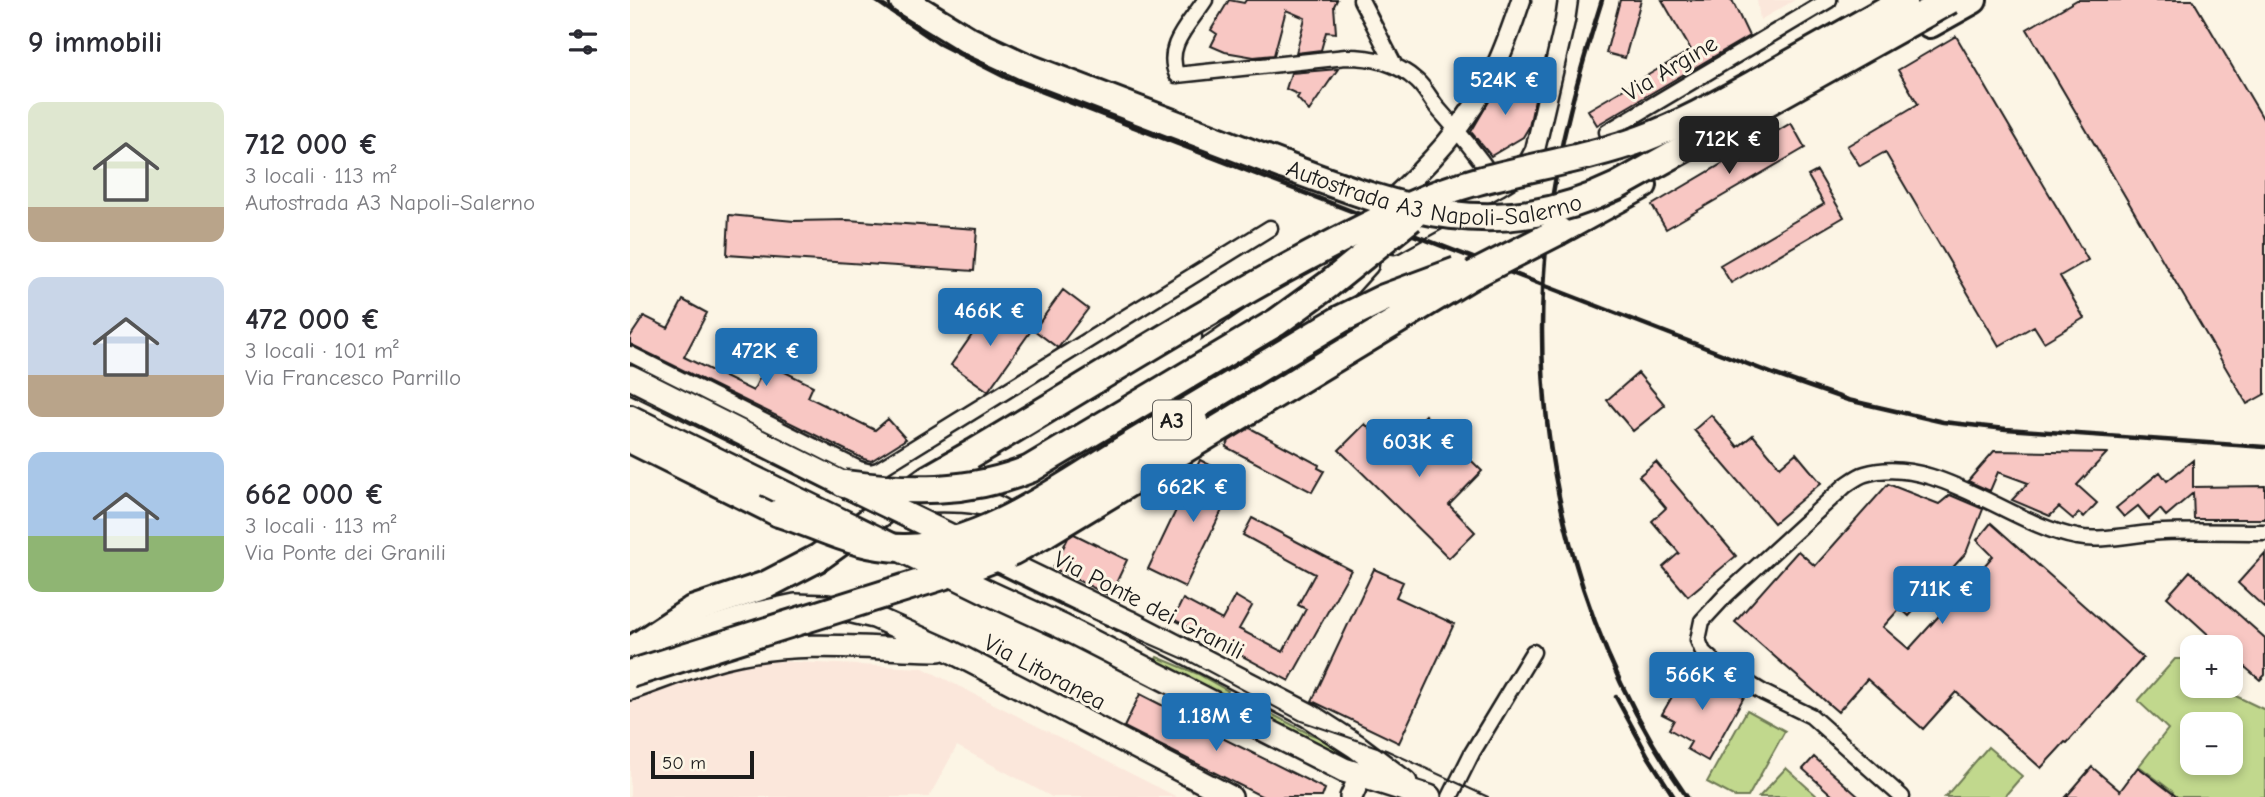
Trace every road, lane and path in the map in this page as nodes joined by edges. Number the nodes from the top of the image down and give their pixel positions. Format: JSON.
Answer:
{"nodes":[{"id":1,"x":903,"y":0,"type":"edge"},
{"id":2,"x":926,"y":0,"type":"edge"},
{"id":3,"x":1205,"y":0,"type":"edge"},
{"id":4,"x":1362,"y":0,"type":"edge"},
{"id":5,"x":1521,"y":0,"type":"edge"},
{"id":6,"x":1568,"y":0,"type":"edge"},
{"id":7,"x":1829,"y":0,"type":"edge"},
{"id":8,"x":1904,"y":0,"type":"edge"},
{"id":9,"x":1930,"y":0,"type":"edge"},
{"id":10,"x":1950,"y":0,"type":"edge"},
{"id":11,"x":1973,"y":0,"type":"edge"},
{"id":12,"x":1395,"y":66,"type":"junction"},
{"id":13,"x":1458,"y":129,"type":"junction"},
{"id":14,"x":1607,"y":132,"type":"dead end"},
{"id":15,"x":1294,"y":163,"type":"junction"},
{"id":16,"x":1491,"y":183,"type":"junction"},
{"id":17,"x":1270,"y":228,"type":"dead end"},
{"id":18,"x":1559,"y":231,"type":"junction"},
{"id":19,"x":1393,"y":244,"type":"junction"},
{"id":20,"x":1330,"y":254,"type":"junction"},
{"id":21,"x":630,"y":354,"type":"edge"},
{"id":22,"x":630,"y":377,"type":"edge"},
{"id":23,"x":630,"y":417,"type":"edge"},
{"id":24,"x":630,"y":439,"type":"edge"},
{"id":25,"x":928,"y":480,"type":"junction"},
{"id":26,"x":844,"y":485,"type":"junction"},
{"id":27,"x":958,"y":488,"type":"junction"},
{"id":28,"x":895,"y":504,"type":"junction"},
{"id":29,"x":779,"y":513,"type":"junction"},
{"id":30,"x":2265,"y":532,"type":"edge"},
{"id":31,"x":1029,"y":537,"type":"junction"},
{"id":32,"x":1003,"y":539,"type":"junction"},
{"id":33,"x":974,"y":566,"type":"junction"},
{"id":34,"x":1046,"y":583,"type":"junction"},
{"id":35,"x":757,"y":613,"type":"junction"},
{"id":36,"x":696,"y":621,"type":"junction"},
{"id":37,"x":948,"y":650,"type":"junction"},
{"id":38,"x":630,"y":652,"type":"edge"},
{"id":39,"x":1533,"y":652,"type":"dead end"},
{"id":40,"x":710,"y":662,"type":"junction"},
{"id":41,"x":630,"y":674,"type":"edge"},
{"id":42,"x":630,"y":689,"type":"edge"},
{"id":43,"x":1339,"y":735,"type":"junction"},
{"id":44,"x":1356,"y":787,"type":"edge"},
{"id":45,"x":1420,"y":792,"type":"edge"},
{"id":46,"x":1231,"y":797,"type":"edge"},
{"id":47,"x":1450,"y":797,"type":"edge"},
{"id":48,"x":1902,"y":797,"type":"edge"}],
"edges":[{"from":1,"to":15,"type":"highway","name":"Autostrada A3 Napoli-Salerno"},
{"from":2,"to":15,"type":"highway","name":"Autostrada A3 Napoli-Salerno"},
{"from":3,"to":12,"type":"street"},
{"from":4,"to":12,"type":"street"},
{"from":5,"to":13,"type":"street"},
{"from":6,"to":16,"type":"street"},
{"from":7,"to":14,"type":"street","name":"Via Argine"},
{"from":8,"to":16,"type":"highway","number":"A3","bridge":true},
{"from":9,"to":15,"type":"highway","name":"Autostrada A3 Napoli-Salerno","bridge":true},
{"from":10,"to":15,"type":"highway","name":"Autostrada A3 Napoli-Salerno","bridge":true},
{"from":11,"to":18,"type":"highway","number":"A3"},
{"from":12,"to":13,"type":"street"},
{"from":13,"to":16,"type":"street"},
{"from":13,"to":20,"type":"street"},
{"from":16,"to":19,"type":"street"},
{"from":16,"to":25,"type":"highway","number":"A3","bridge":true},
{"from":16,"to":27,"type":"highway","number":"A3","bridge":true},
{"from":17,"to":21,"type":"street"},
{"from":18,"to":29,"type":"highway","number":"A3","bridge":true},
{"from":18,"to":33,"type":"highway","number":"A3","bridge":true},
{"from":19,"to":31,"type":"street"},
{"from":19,"to":32,"type":"street","bridge":true},
{"from":20,"to":25,"type":"street"},
{"from":20,"to":27,"type":"street","bridge":true},
{"from":22,"to":26,"type":"main road","name":"Via Ponte dei Granili"},
{"from":23,"to":44,"type":"main road","name":"Via Ponte dei Granili","bridge":true},
{"from":24,"to":29,"type":"highway","number":"A3"},
{"from":25,"to":28,"type":"highway","number":"A3"},
{"from":26,"to":27,"type":"highway","number":"A3","bridge":true},
{"from":26,"to":34,"type":"main road","name":"Via Ponte dei Granili","bridge":true},
{"from":28,"to":31,"type":"main road"},
{"from":28,"to":36,"type":"highway","number":"A3"},
{"from":29,"to":32,"type":"street","bridge":true},
{"from":30,"to":48,"type":"street"},
{"from":31,"to":34,"type":"main road"},
{"from":32,"to":33,"type":"street","bridge":true},
{"from":33,"to":41,"type":"highway","number":"A3","bridge":true},
{"from":34,"to":43,"type":"main road","name":"Via Ponte dei Granili"},
{"from":35,"to":36,"type":"main road","name":"Via Litoranea"},
{"from":35,"to":37,"type":"main road","name":"Via Litoranea"},
{"from":35,"to":40,"type":"main road"},
{"from":36,"to":38,"type":"highway","number":"A3"},
{"from":37,"to":40,"type":"main road"},
{"from":37,"to":46,"type":"main road","name":"Via Litoranea"},
{"from":39,"to":47,"type":"street"},
{"from":40,"to":42,"type":"main road"},
{"from":43,"to":44,"type":"main road"},
{"from":43,"to":45,"type":"main road","name":"Via Ponte dei Granili"},
{"from":44,"to":45,"type":"main road","name":"Via Ponte dei Granili"}]}
